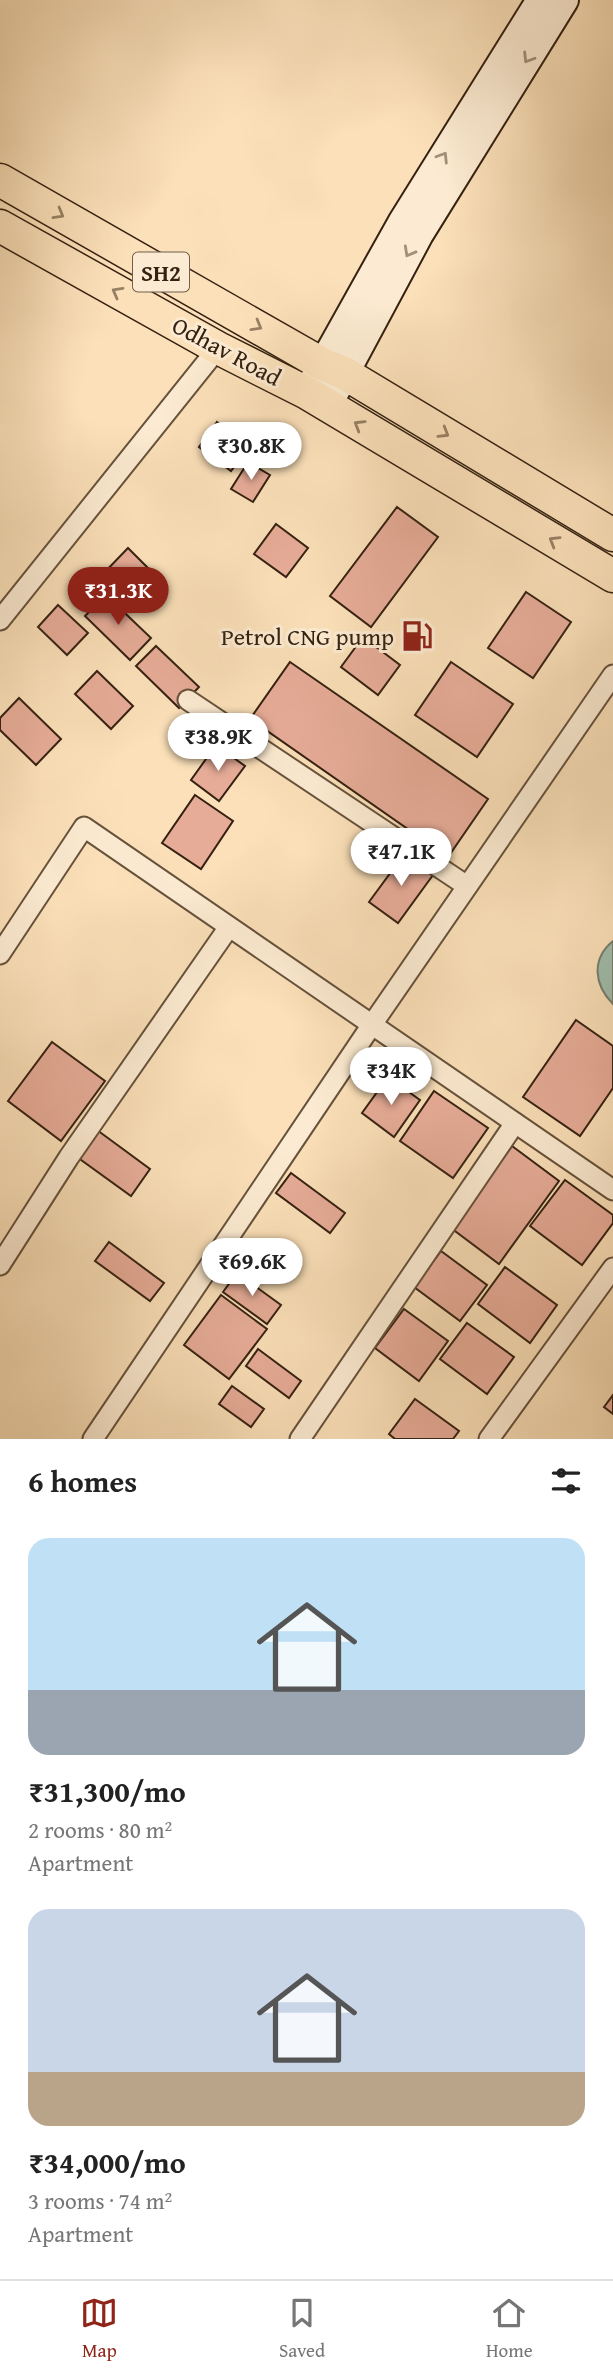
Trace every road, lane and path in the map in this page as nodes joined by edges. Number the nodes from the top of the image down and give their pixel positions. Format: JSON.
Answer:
{"nodes":[{"id":1,"x":541,"y":0,"type":"edge"},
{"id":2,"x":564,"y":0,"type":"edge"},
{"id":3,"x":0,"y":180,"type":"edge"},
{"id":4,"x":0,"y":226,"type":"edge"},
{"id":5,"x":218,"y":348,"type":"junction"},
{"id":6,"x":333,"y":368,"type":"junction"},
{"id":7,"x":317,"y":400,"type":"junction"},
{"id":8,"x":613,"y":535,"type":"edge"},
{"id":9,"x":613,"y":576,"type":"edge"},
{"id":10,"x":0,"y":620,"type":"edge"},
{"id":11,"x":613,"y":675,"type":"edge"},
{"id":12,"x":188,"y":700,"type":"dead end"},
{"id":13,"x":467,"y":886,"type":"junction"},
{"id":14,"x":229,"y":928,"type":"junction"},
{"id":15,"x":0,"y":954,"type":"edge"},
{"id":16,"x":371,"y":1026,"type":"junction"},
{"id":17,"x":515,"y":1123,"type":"junction"},
{"id":18,"x":613,"y":1190,"type":"edge"},
{"id":19,"x":0,"y":1265,"type":"edge"},
{"id":20,"x":613,"y":1268,"type":"edge"},
{"id":21,"x":93,"y":1439,"type":"edge"},
{"id":22,"x":300,"y":1439,"type":"edge"},
{"id":23,"x":489,"y":1439,"type":"edge"}],
"edges":[{"from":6,"to":1,"type":"street","one_way":true},
{"from":2,"to":6,"type":"street","one_way":true},
{"from":3,"to":6,"type":"main road","name":"Odhav Road","number":"SH2","one_way":true},
{"from":5,"to":4,"type":"main road","name":"Odhav Road","number":"SH2","one_way":true},
{"from":5,"to":7,"type":"main road","name":"Odhav Road","number":"SH2"},
{"from":5,"to":10,"type":"street"},
{"from":6,"to":7,"type":"street"},
{"from":6,"to":8,"type":"main road","name":"Odhav Road","number":"SH2","one_way":true},
{"from":9,"to":7,"type":"main road","name":"Odhav Road","number":"SH2","one_way":true},
{"from":11,"to":13,"type":"street"},
{"from":12,"to":13,"type":"street"},
{"from":13,"to":16,"type":"street"},
{"from":14,"to":15,"type":"street"},
{"from":14,"to":16,"type":"street"},
{"from":14,"to":19,"type":"street"},
{"from":16,"to":17,"type":"street"},
{"from":16,"to":21,"type":"street"},
{"from":17,"to":18,"type":"street"},
{"from":17,"to":22,"type":"street"},
{"from":20,"to":23,"type":"street"}]}
